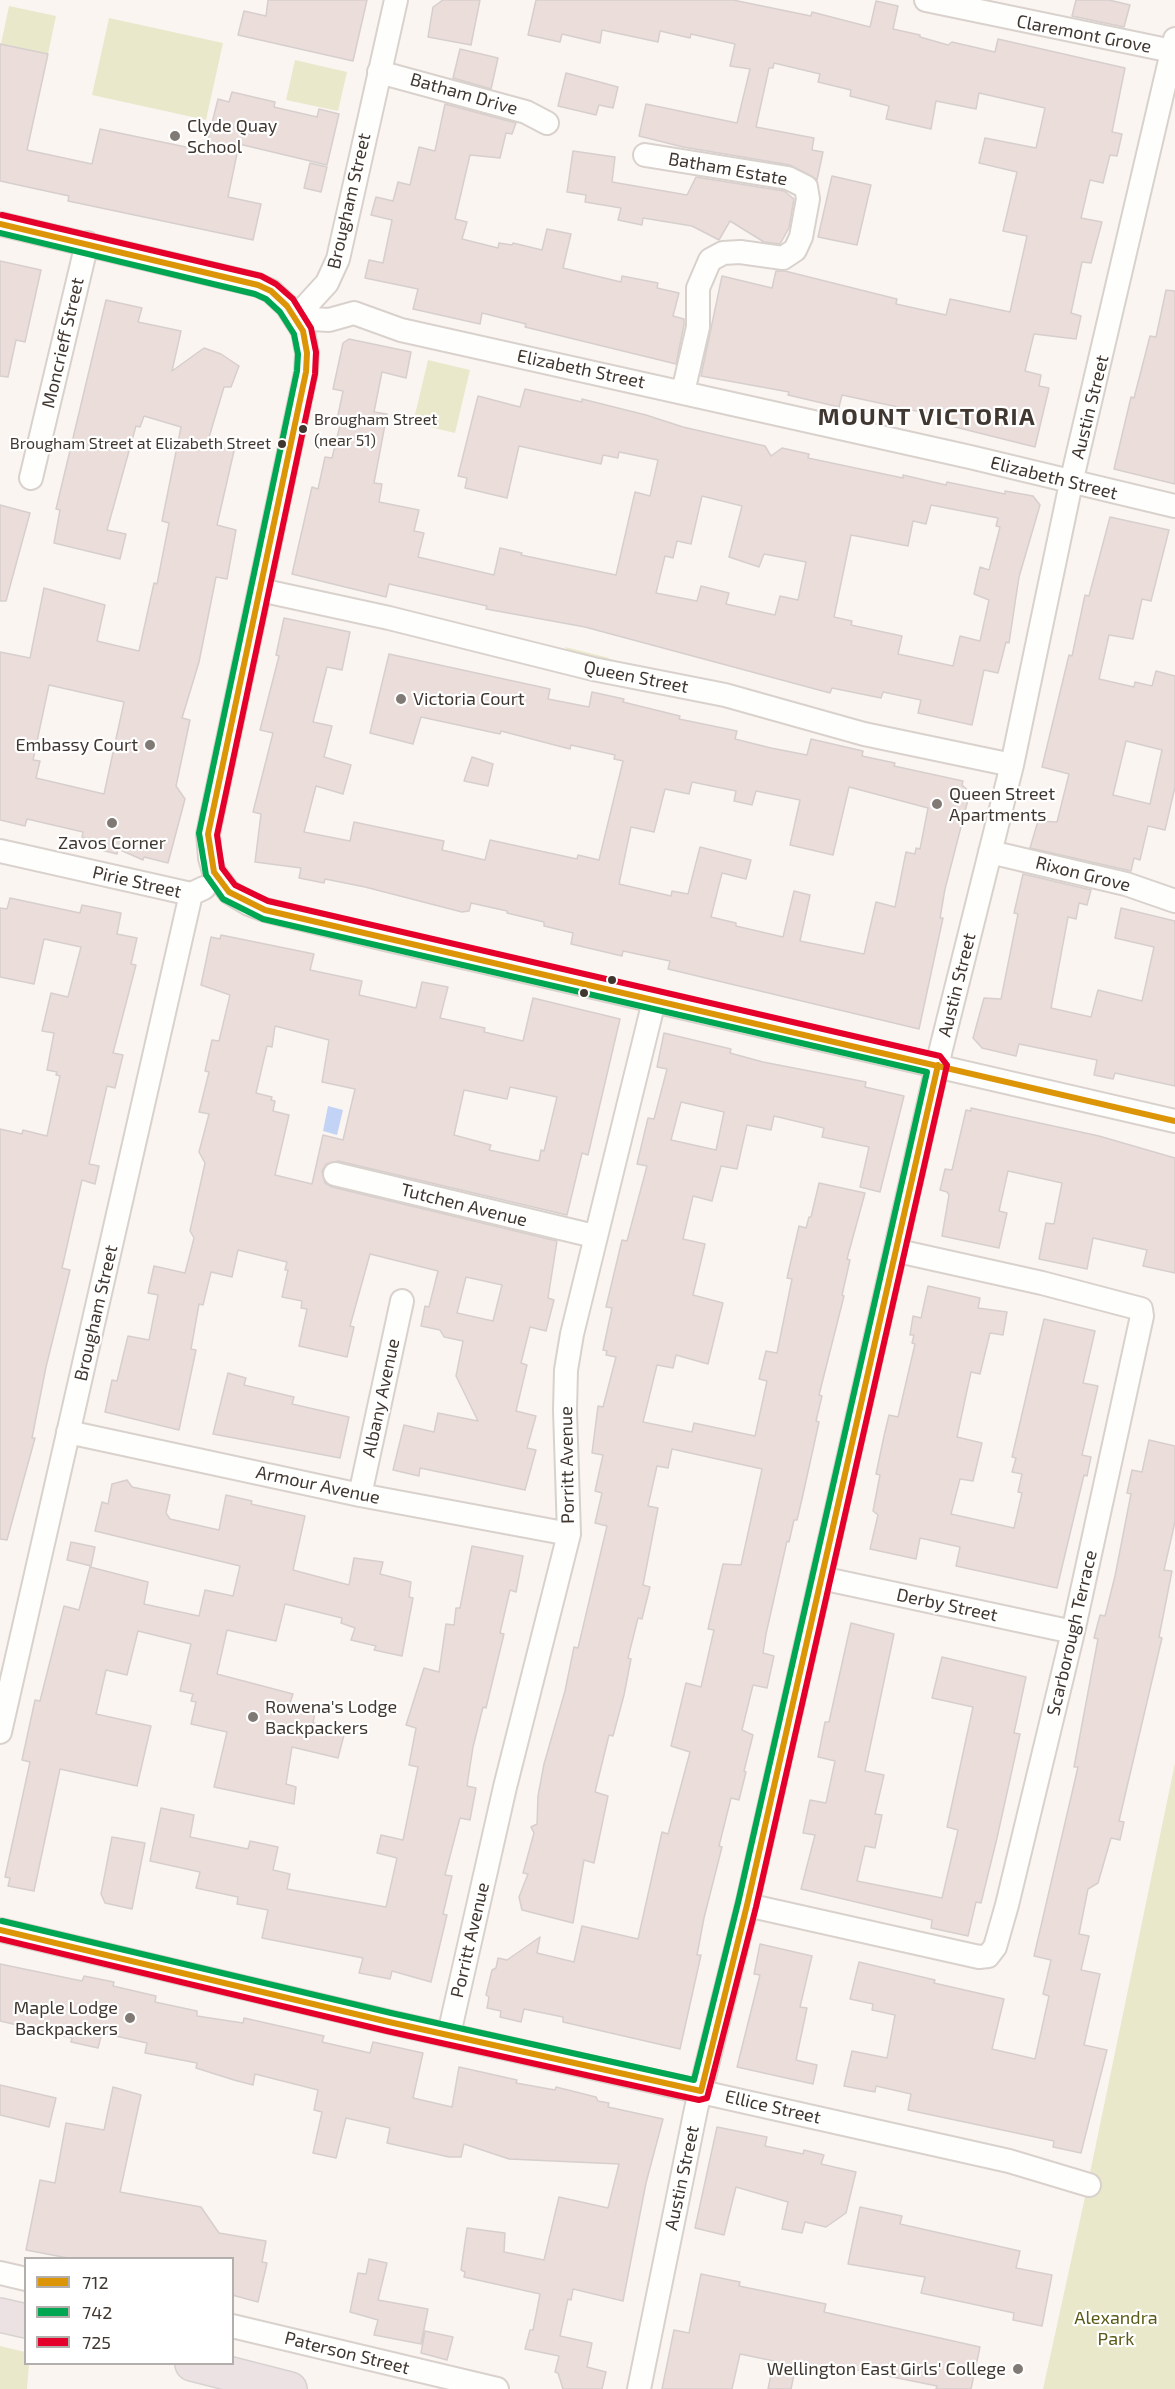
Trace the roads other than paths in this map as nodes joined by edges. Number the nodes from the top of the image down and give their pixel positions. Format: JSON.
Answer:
{"nodes":[{"id":1,"x":396,"y":0,"type":"edge"},
{"id":2,"x":926,"y":0,"type":"edge"},
{"id":3,"x":1174,"y":45,"type":"edge"},
{"id":4,"x":379,"y":72,"type":"junction"},
{"id":5,"x":547,"y":123,"type":"dead end"},
{"id":6,"x":645,"y":155,"type":"dead end"},
{"id":7,"x":0,"y":224,"type":"edge"},
{"id":8,"x":87,"y":243,"type":"junction"},
{"id":9,"x":295,"y":318,"type":"junction"},
{"id":10,"x":683,"y":392,"type":"junction"},
{"id":11,"x":31,"y":478,"type":"dead end"},
{"id":12,"x":1071,"y":483,"type":"junction"},
{"id":13,"x":1175,"y":506,"type":"edge"},
{"id":14,"x":260,"y":590,"type":"junction"},
{"id":15,"x":1011,"y":765,"type":"junction"},
{"id":16,"x":0,"y":851,"type":"edge"},
{"id":17,"x":990,"y":852,"type":"junction"},
{"id":18,"x":219,"y":880,"type":"junction"},
{"id":19,"x":191,"y":894,"type":"junction"},
{"id":20,"x":1175,"y":901,"type":"edge"},
{"id":21,"x":654,"y":1001,"type":"junction"},
{"id":22,"x":938,"y":1065,"type":"junction"},
{"id":23,"x":1175,"y":1121,"type":"edge"},
{"id":24,"x":335,"y":1174,"type":"dead end"},
{"id":25,"x":594,"y":1236,"type":"junction"},
{"id":26,"x":897,"y":1251,"type":"junction"},
{"id":27,"x":402,"y":1301,"type":"dead end"},
{"id":28,"x":68,"y":1432,"type":"junction"},
{"id":29,"x":360,"y":1495,"type":"junction"},
{"id":30,"x":569,"y":1534,"type":"junction"},
{"id":31,"x":821,"y":1578,"type":"junction"},
{"id":32,"x":1073,"y":1632,"type":"junction"},
{"id":33,"x":4,"y":1701,"type":"edge"},
{"id":34,"x":0,"y":1732,"type":"edge"},
{"id":35,"x":747,"y":1905,"type":"junction"},
{"id":36,"x":0,"y":1930,"type":"edge"},
{"id":37,"x":449,"y":2034,"type":"junction"},
{"id":38,"x":701,"y":2091,"type":"junction"},
{"id":39,"x":1089,"y":2185,"type":"dead end"},
{"id":40,"x":0,"y":2273,"type":"edge"},
{"id":41,"x":24,"y":2279,"type":"edge"},
{"id":42,"x":0,"y":2315,"type":"edge"},
{"id":43,"x":24,"y":2321,"type":"edge"},
{"id":44,"x":234,"y":2326,"type":"edge"},
{"id":45,"x":196,"y":2365,"type":"edge"},
{"id":46,"x":290,"y":2389,"type":"edge"},
{"id":47,"x":496,"y":2389,"type":"edge"},
{"id":48,"x":639,"y":2389,"type":"edge"}],
"edges":[{"from":1,"to":4,"type":"street","name":"Brougham Street"},
{"from":2,"to":3,"type":"street","name":"Claremont Grove"},
{"from":3,"to":12,"type":"street","name":"Austin Street"},
{"from":4,"to":5,"type":"street","name":"Batham Drive"},
{"from":4,"to":9,"type":"street","name":"Brougham Street"},
{"from":6,"to":10,"type":"street","name":"Batham Estate"},
{"from":7,"to":8,"type":"street"},
{"from":8,"to":9,"type":"street"},
{"from":8,"to":11,"type":"street","name":"Moncrieff Street"},
{"from":9,"to":10,"type":"street","name":"Elizabeth Street"},
{"from":9,"to":14,"type":"street"},
{"from":10,"to":12,"type":"street","name":"Elizabeth Street"},
{"from":12,"to":13,"type":"street","name":"Elizabeth Street"},
{"from":12,"to":15,"type":"street","name":"Austin Street"},
{"from":14,"to":15,"type":"street","name":"Queen Street"},
{"from":14,"to":18,"type":"street"},
{"from":15,"to":17,"type":"street","name":"Austin Street"},
{"from":16,"to":19,"type":"street","name":"Pirie Street"},
{"from":17,"to":20,"type":"street","name":"Rixon Grove"},
{"from":17,"to":22,"type":"street","name":"Austin Street"},
{"from":18,"to":19,"type":"street","name":"Pirie Street"},
{"from":18,"to":21,"type":"street"},
{"from":19,"to":28,"type":"street","name":"Brougham Street"},
{"from":21,"to":22,"type":"street"},
{"from":21,"to":25,"type":"street","name":"Porritt Avenue"},
{"from":22,"to":23,"type":"street"},
{"from":22,"to":26,"type":"street","name":"Austin Street"},
{"from":24,"to":25,"type":"street","name":"Tutchen Avenue"},
{"from":25,"to":30,"type":"street","name":"Porritt Avenue"},
{"from":26,"to":31,"type":"street","name":"Austin Street"},
{"from":26,"to":32,"type":"street","name":"Scarborough Terrace"},
{"from":27,"to":29,"type":"street","name":"Albany Avenue"},
{"from":28,"to":29,"type":"street","name":"Armour Avenue"},
{"from":28,"to":33,"type":"street","name":"Brougham Street"},
{"from":29,"to":30,"type":"street","name":"Armour Avenue"},
{"from":30,"to":37,"type":"street","name":"Porritt Avenue"},
{"from":31,"to":32,"type":"street","name":"Derby Street"},
{"from":31,"to":35,"type":"street","name":"Austin Street"},
{"from":32,"to":35,"type":"street","name":"Scarborough Terrace"},
{"from":33,"to":34,"type":"street","name":"Brougham Street"},
{"from":35,"to":38,"type":"street","name":"Austin Street"},
{"from":36,"to":37,"type":"street","name":"Ellice Street"},
{"from":37,"to":38,"type":"street","name":"Ellice Street"},
{"from":38,"to":39,"type":"street","name":"Ellice Street"},
{"from":38,"to":48,"type":"street","name":"Austin Street"},
{"from":40,"to":41,"type":"street"},
{"from":42,"to":43,"type":"highway"},
{"from":44,"to":47,"type":"street","name":"Paterson Street"},
{"from":45,"to":46,"type":"highway"}]}
